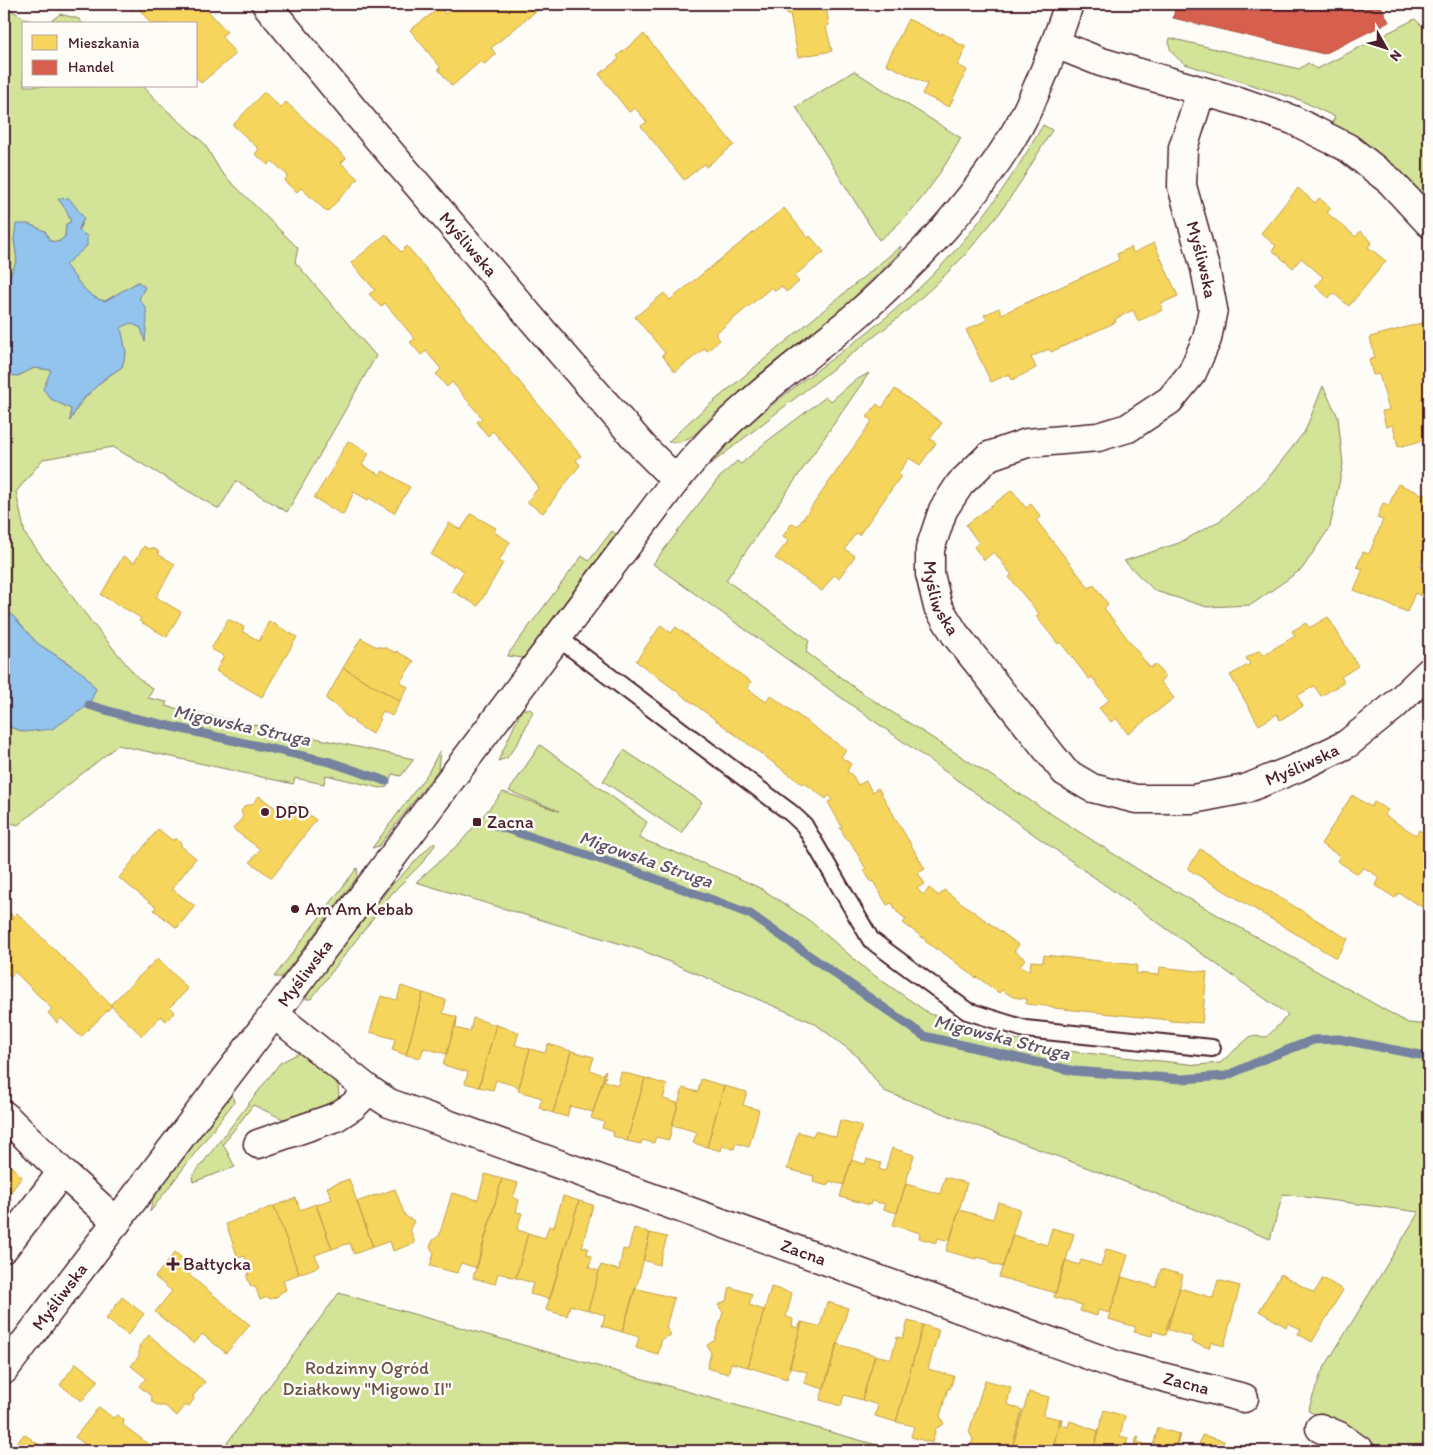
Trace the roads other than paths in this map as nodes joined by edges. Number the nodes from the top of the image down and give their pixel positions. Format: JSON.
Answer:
{"nodes":[{"id":1,"x":266,"y":4,"type":"edge"},
{"id":2,"x":1069,"y":4,"type":"edge"},
{"id":3,"x":1056,"y":44,"type":"junction"},
{"id":4,"x":1201,"y":91,"type":"junction"},
{"id":5,"x":1429,"y":223,"type":"edge"},
{"id":6,"x":676,"y":480,"type":"junction"},
{"id":7,"x":557,"y":638,"type":"junction"},
{"id":8,"x":1429,"y":672,"type":"edge"},
{"id":9,"x":274,"y":1014,"type":"junction"},
{"id":10,"x":1212,"y":1048,"type":"dead end"},
{"id":11,"x":369,"y":1090,"type":"junction"},
{"id":12,"x":4,"y":1115,"type":"edge"},
{"id":13,"x":258,"y":1144,"type":"dead end"},
{"id":14,"x":62,"y":1172,"type":"junction"},
{"id":15,"x":117,"y":1222,"type":"junction"},
{"id":16,"x":4,"y":1248,"type":"edge"},
{"id":17,"x":4,"y":1370,"type":"edge"},
{"id":18,"x":1244,"y":1398,"type":"dead end"},
{"id":19,"x":1320,"y":1428,"type":"dead end"},
{"id":20,"x":1360,"y":1451,"type":"edge"}],
"edges":[{"from":1,"to":6,"type":"street","name":"Myśliwska"},
{"from":2,"to":3,"type":"street","name":"Myśliwska"},
{"from":3,"to":4,"type":"street"},
{"from":3,"to":6,"type":"street","name":"Myśliwska"},
{"from":4,"to":5,"type":"street"},
{"from":4,"to":8,"type":"street","name":"Myśliwska"},
{"from":6,"to":7,"type":"street","name":"Myśliwska"},
{"from":7,"to":9,"type":"street","name":"Myśliwska"},
{"from":7,"to":10,"type":"lane"},
{"from":9,"to":11,"type":"street","name":"Zacna"},
{"from":9,"to":15,"type":"street","name":"Myśliwska"},
{"from":11,"to":13,"type":"street"},
{"from":11,"to":18,"type":"street","name":"Zacna"},
{"from":12,"to":14,"type":"street"},
{"from":14,"to":15,"type":"street"},
{"from":14,"to":16,"type":"street"},
{"from":15,"to":17,"type":"street","name":"Myśliwska"},
{"from":19,"to":20,"type":"street"}]}
